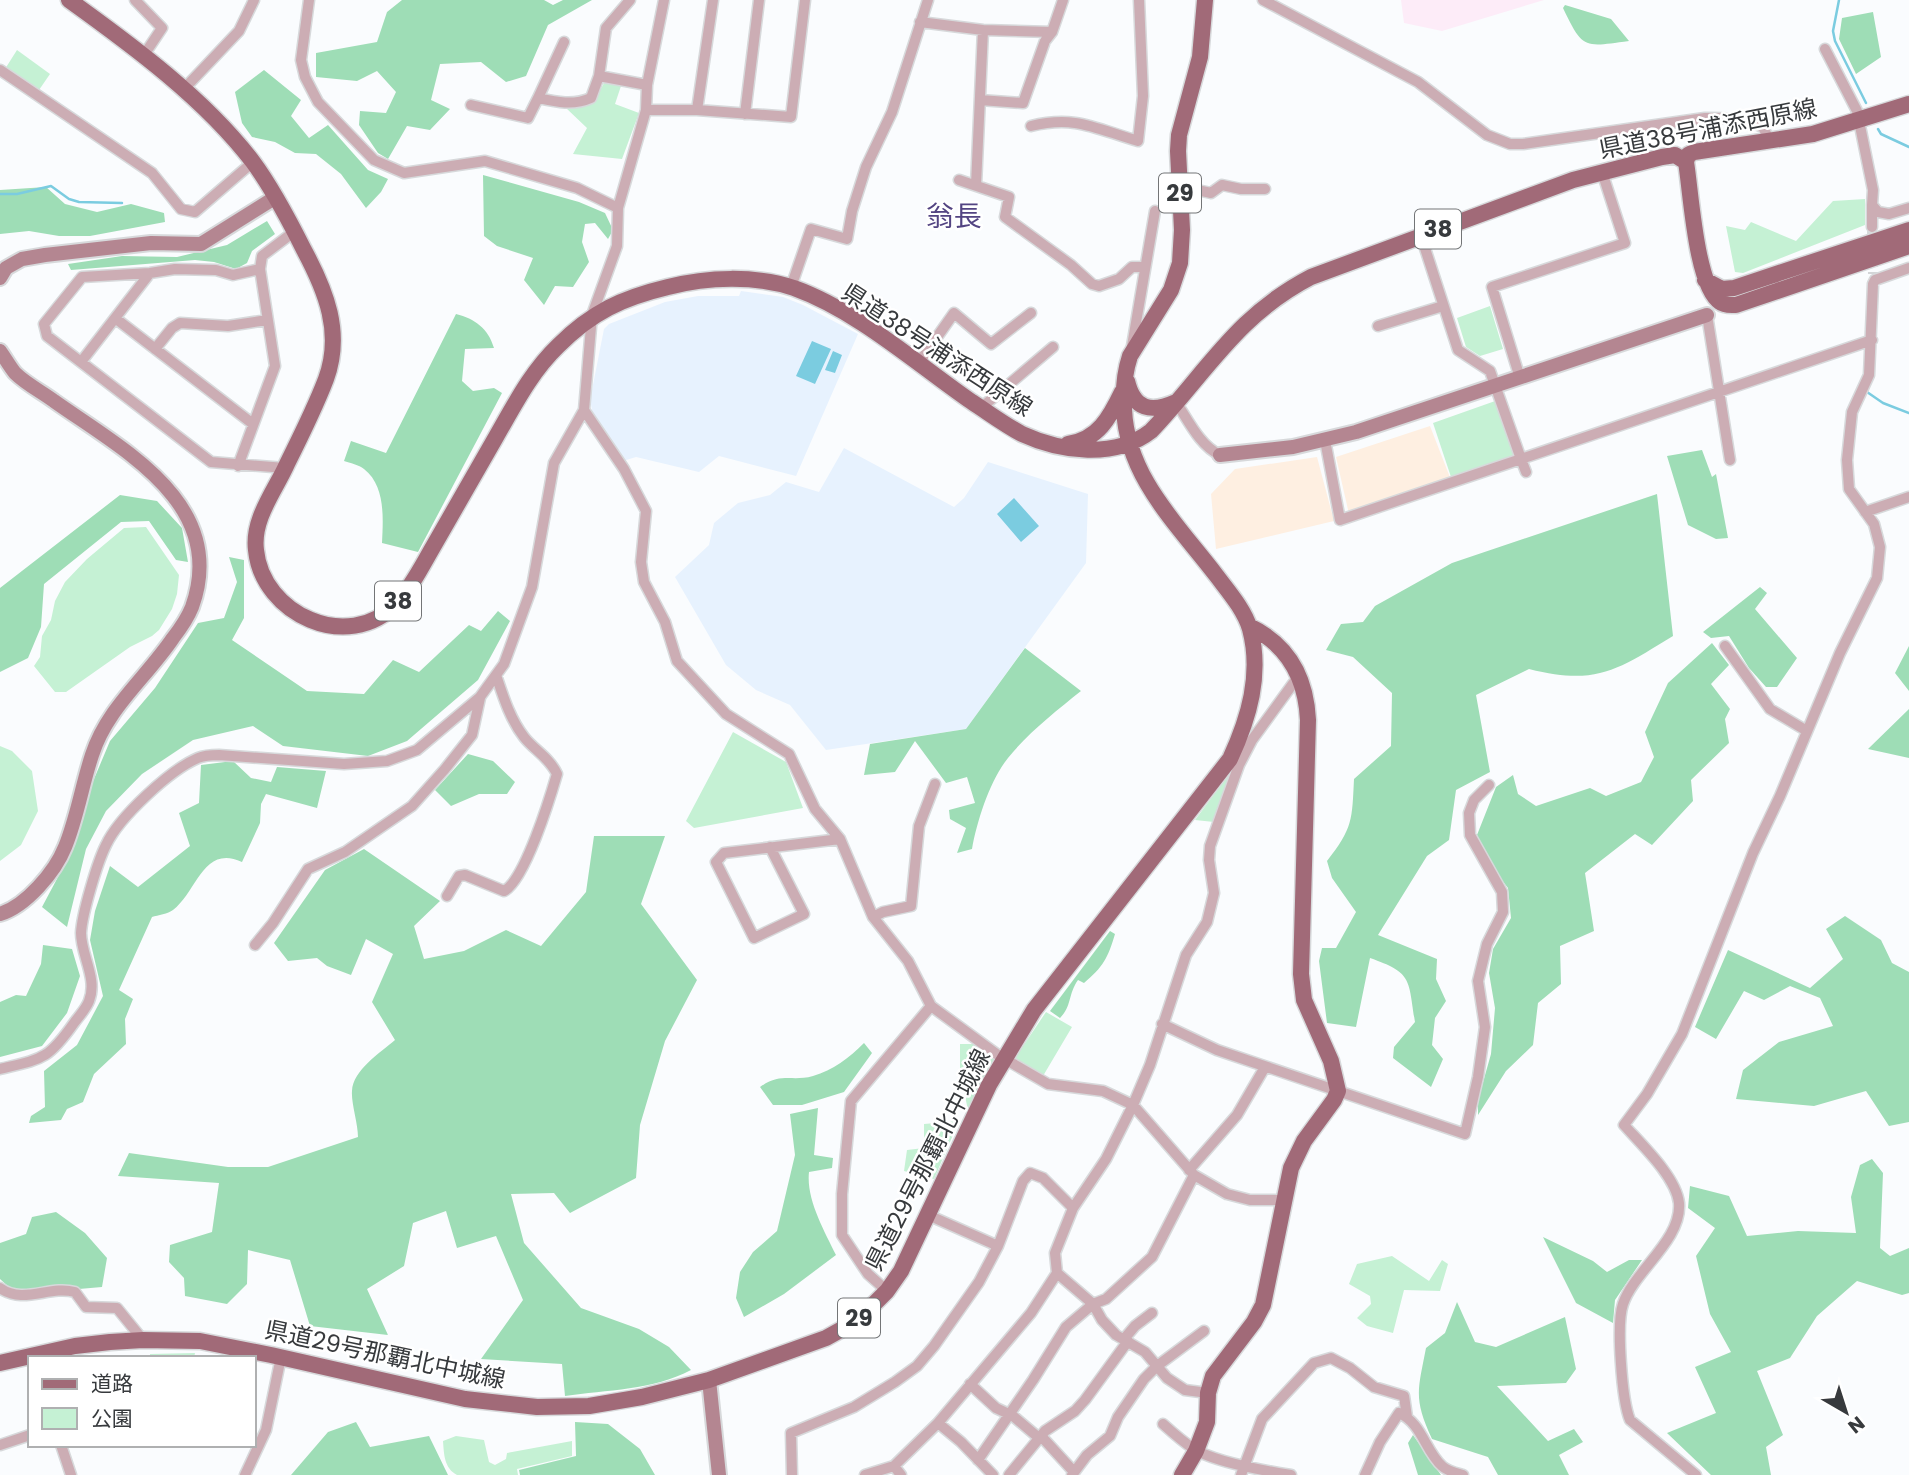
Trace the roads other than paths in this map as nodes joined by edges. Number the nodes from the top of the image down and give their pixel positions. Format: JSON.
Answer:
{"nodes":[{"id":1,"x":69,"y":0,"type":"edge"},
{"id":2,"x":135,"y":0,"type":"edge"},
{"id":3,"x":254,"y":0,"type":"edge"},
{"id":4,"x":309,"y":0,"type":"edge"},
{"id":5,"x":630,"y":0,"type":"edge"},
{"id":6,"x":664,"y":0,"type":"edge"},
{"id":7,"x":713,"y":0,"type":"edge"},
{"id":8,"x":759,"y":0,"type":"edge"},
{"id":9,"x":805,"y":0,"type":"edge"},
{"id":10,"x":928,"y":0,"type":"edge"},
{"id":11,"x":1063,"y":0,"type":"edge"},
{"id":12,"x":1139,"y":0,"type":"edge"},
{"id":13,"x":1205,"y":0,"type":"edge"},
{"id":14,"x":1263,"y":0,"type":"edge"},
{"id":15,"x":920,"y":22,"type":"junction"},
{"id":16,"x":983,"y":30,"type":"junction"},
{"id":17,"x":1052,"y":32,"type":"junction"},
{"id":18,"x":564,"y":41,"type":"dead end"},
{"id":19,"x":1825,"y":49,"type":"dead end"},
{"id":20,"x":144,"y":55,"type":"junction"},
{"id":21,"x":0,"y":70,"type":"edge"},
{"id":22,"x":599,"y":76,"type":"junction"},
{"id":23,"x":647,"y":85,"type":"junction"},
{"id":24,"x":183,"y":90,"type":"junction"},
{"id":25,"x":538,"y":98,"type":"junction"},
{"id":26,"x":980,"y":100,"type":"junction"},
{"id":27,"x":1909,"y":104,"type":"edge"},
{"id":28,"x":471,"y":105,"type":"dead end"},
{"id":29,"x":646,"y":110,"type":"junction"},
{"id":30,"x":697,"y":110,"type":"junction"},
{"id":31,"x":745,"y":114,"type":"junction"},
{"id":32,"x":1860,"y":121,"type":"junction"},
{"id":33,"x":1031,"y":126,"type":"dead end"},
{"id":34,"x":1769,"y":140,"type":"junction"},
{"id":35,"x":253,"y":162,"type":"junction"},
{"id":36,"x":1686,"y":162,"type":"junction"},
{"id":37,"x":1602,"y":172,"type":"junction"},
{"id":38,"x":959,"y":180,"type":"dead end"},
{"id":39,"x":976,"y":185,"type":"junction"},
{"id":40,"x":1180,"y":186,"type":"junction"},
{"id":41,"x":1265,"y":189,"type":"dead end"},
{"id":42,"x":276,"y":197,"type":"junction"},
{"id":43,"x":1872,"y":205,"type":"junction"},
{"id":44,"x":618,"y":208,"type":"junction"},
{"id":45,"x":1909,"y":208,"type":"edge"},
{"id":46,"x":1155,"y":211,"type":"dead end"},
{"id":47,"x":1872,"y":227,"type":"tunnel mouth"},
{"id":48,"x":1909,"y":230,"type":"edge"},
{"id":49,"x":295,"y":231,"type":"junction"},
{"id":50,"x":1421,"y":236,"type":"junction"},
{"id":51,"x":1909,"y":246,"type":"edge"},
{"id":52,"x":1145,"y":267,"type":"junction"},
{"id":53,"x":1909,"y":268,"type":"edge"},
{"id":54,"x":260,"y":269,"type":"junction"},
{"id":55,"x":150,"y":273,"type":"junction"},
{"id":56,"x":0,"y":278,"type":"edge"},
{"id":57,"x":1705,"y":280,"type":"junction"},
{"id":58,"x":791,"y":287,"type":"junction"},
{"id":59,"x":1443,"y":306,"type":"junction"},
{"id":60,"x":1031,"y":313,"type":"dead end"},
{"id":61,"x":592,"y":315,"type":"junction"},
{"id":62,"x":1707,"y":315,"type":"joint"},
{"id":63,"x":115,"y":318,"type":"junction"},
{"id":64,"x":267,"y":320,"type":"junction"},
{"id":65,"x":1378,"y":326,"type":"dead end"},
{"id":66,"x":1872,"y":340,"type":"junction"},
{"id":67,"x":1053,"y":347,"type":"dead end"},
{"id":68,"x":155,"y":349,"type":"junction"},
{"id":69,"x":0,"y":351,"type":"edge"},
{"id":70,"x":1130,"y":356,"type":"junction"},
{"id":71,"x":81,"y":362,"type":"junction"},
{"id":72,"x":918,"y":364,"type":"junction"},
{"id":73,"x":1520,"y":378,"type":"junction"},
{"id":74,"x":1124,"y":382,"type":"junction"},
{"id":75,"x":1496,"y":386,"type":"junction"},
{"id":76,"x":1720,"y":391,"type":"junction"},
{"id":77,"x":1176,"y":402,"type":"junction"},
{"id":78,"x":981,"y":408,"type":"junction"},
{"id":79,"x":584,"y":410,"type":"junction"},
{"id":80,"x":253,"y":424,"type":"junction"},
{"id":81,"x":1325,"y":440,"type":"junction"},
{"id":82,"x":1129,"y":443,"type":"junction"},
{"id":83,"x":1052,"y":445,"type":"junction"},
{"id":84,"x":1220,"y":455,"type":"joint"},
{"id":85,"x":1521,"y":459,"type":"junction"},
{"id":86,"x":1730,"y":460,"type":"dead end"},
{"id":87,"x":238,"y":466,"type":"junction"},
{"id":88,"x":285,"y":468,"type":"junction"},
{"id":89,"x":1526,"y":472,"type":"dead end"},
{"id":90,"x":1909,"y":497,"type":"edge"},
{"id":91,"x":1866,"y":512,"type":"junction"},
{"id":92,"x":1249,"y":626,"type":"junction"},
{"id":93,"x":1725,"y":646,"type":"dead end"},
{"id":94,"x":1300,"y":674,"type":"junction"},
{"id":95,"x":496,"y":675,"type":"junction"},
{"id":96,"x":480,"y":697,"type":"junction"},
{"id":97,"x":1807,"y":731,"type":"junction"},
{"id":98,"x":1247,"y":738,"type":"junction"},
{"id":99,"x":1235,"y":762,"type":"junction"},
{"id":100,"x":935,"y":784,"type":"dead end"},
{"id":101,"x":1489,"y":785,"type":"dead end"},
{"id":102,"x":841,"y":839,"type":"junction"},
{"id":103,"x":770,"y":847,"type":"junction"},
{"id":104,"x":447,"y":895,"type":"dead end"},
{"id":105,"x":0,"y":914,"type":"edge"},
{"id":106,"x":873,"y":917,"type":"junction"},
{"id":107,"x":255,"y":944,"type":"dead end"},
{"id":108,"x":931,"y":1006,"type":"junction"},
{"id":109,"x":1162,"y":1024,"type":"junction"},
{"id":110,"x":1004,"y":1058,"type":"junction"},
{"id":111,"x":1265,"y":1066,"type":"junction"},
{"id":112,"x":0,"y":1069,"type":"edge"},
{"id":113,"x":1338,"y":1091,"type":"junction"},
{"id":114,"x":1133,"y":1105,"type":"junction"},
{"id":115,"x":1192,"y":1173,"type":"junction"},
{"id":116,"x":1283,"y":1200,"type":"junction"},
{"id":117,"x":1073,"y":1208,"type":"junction"},
{"id":118,"x":928,"y":1215,"type":"junction"},
{"id":119,"x":998,"y":1246,"type":"junction"},
{"id":120,"x":1056,"y":1273,"type":"junction"},
{"id":121,"x":0,"y":1288,"type":"edge"},
{"id":122,"x":887,"y":1291,"type":"junction"},
{"id":123,"x":1093,"y":1304,"type":"junction"},
{"id":124,"x":1152,"y":1313,"type":"dead end"},
{"id":125,"x":1204,"y":1331,"type":"dead end"},
{"id":126,"x":143,"y":1340,"type":"junction"},
{"id":127,"x":1126,"y":1340,"type":"junction"},
{"id":128,"x":35,"y":1356,"type":"edge"},
{"id":129,"x":281,"y":1357,"type":"junction"},
{"id":130,"x":28,"y":1358,"type":"edge"},
{"id":131,"x":0,"y":1363,"type":"edge"},
{"id":132,"x":1157,"y":1366,"type":"junction"},
{"id":133,"x":709,"y":1380,"type":"junction"},
{"id":134,"x":970,"y":1384,"type":"junction"},
{"id":135,"x":1208,"y":1393,"type":"junction"},
{"id":136,"x":1009,"y":1414,"type":"junction"},
{"id":137,"x":1407,"y":1417,"type":"junction"},
{"id":138,"x":938,"y":1423,"type":"junction"},
{"id":139,"x":1163,"y":1424,"type":"dead end"},
{"id":140,"x":256,"y":1429,"type":"edge"},
{"id":141,"x":266,"y":1430,"type":"junction"},
{"id":142,"x":28,"y":1436,"type":"edge"},
{"id":143,"x":1040,"y":1437,"type":"junction"},
{"id":144,"x":0,"y":1445,"type":"edge"},
{"id":145,"x":62,"y":1447,"type":"edge"},
{"id":146,"x":1196,"y":1451,"type":"junction"},
{"id":147,"x":978,"y":1460,"type":"junction"},
{"id":148,"x":1244,"y":1470,"type":"edge"},
{"id":149,"x":897,"y":1471,"type":"edge"},
{"id":150,"x":1073,"y":1474,"type":"edge"},
{"id":151,"x":71,"y":1475,"type":"edge"},
{"id":152,"x":244,"y":1475,"type":"edge"},
{"id":153,"x":719,"y":1475,"type":"edge"},
{"id":154,"x":792,"y":1475,"type":"edge"},
{"id":155,"x":865,"y":1475,"type":"edge"},
{"id":156,"x":993,"y":1475,"type":"edge"},
{"id":157,"x":1009,"y":1475,"type":"edge"},
{"id":158,"x":1182,"y":1475,"type":"edge"},
{"id":159,"x":1291,"y":1475,"type":"edge"},
{"id":160,"x":1364,"y":1475,"type":"edge"},
{"id":161,"x":1463,"y":1475,"type":"edge"},
{"id":162,"x":1696,"y":1475,"type":"edge"}],
"edges":[{"from":1,"to":20,"type":"main road","name":"県道38号浦添西原線","number":"38"},
{"from":2,"to":20,"type":"street"},
{"from":3,"to":24,"type":"street"},
{"from":4,"to":44,"type":"street"},
{"from":5,"to":22,"type":"street"},
{"from":6,"to":23,"type":"street"},
{"from":7,"to":30,"type":"street"},
{"from":8,"to":31,"type":"street"},
{"from":9,"to":31,"type":"street"},
{"from":10,"to":15,"type":"street"},
{"from":11,"to":17,"type":"street"},
{"from":12,"to":33,"type":"street"},
{"from":13,"to":40,"type":"main road","name":"県道29号那覇北中城線","number":"29"},
{"from":14,"to":34,"type":"street"},
{"from":15,"to":16,"type":"street"},
{"from":15,"to":58,"type":"street"},
{"from":16,"to":17,"type":"street"},
{"from":16,"to":26,"type":"street"},
{"from":17,"to":26,"type":"street"},
{"from":18,"to":25,"type":"street"},
{"from":19,"to":32,"type":"street"},
{"from":20,"to":24,"type":"main road","name":"県道38号浦添西原線","number":"38"},
{"from":21,"to":35,"type":"street"},
{"from":22,"to":23,"type":"street"},
{"from":22,"to":25,"type":"street"},
{"from":23,"to":29,"type":"street"},
{"from":24,"to":35,"type":"main road","name":"県道38号浦添西原線","number":"38"},
{"from":25,"to":28,"type":"street"},
{"from":26,"to":39,"type":"street"},
{"from":27,"to":32,"type":"main road","name":"県道38号浦添西原線","number":"38"},
{"from":29,"to":30,"type":"street"},
{"from":29,"to":44,"type":"street"},
{"from":30,"to":31,"type":"street"},
{"from":32,"to":34,"type":"main road","name":"県道38号浦添西原線","number":"38"},
{"from":32,"to":43,"type":"street"},
{"from":34,"to":36,"type":"main road","name":"県道38号浦添西原線","number":"38"},
{"from":35,"to":42,"type":"main road","name":"県道38号浦添西原線","number":"38"},
{"from":36,"to":37,"type":"main road","name":"県道38号浦添西原線","number":"38"},
{"from":36,"to":57,"type":"main road"},
{"from":37,"to":50,"type":"main road","name":"県道38号浦添西原線","number":"38"},
{"from":37,"to":73,"type":"street"},
{"from":38,"to":39,"type":"street"},
{"from":39,"to":52,"type":"street"},
{"from":40,"to":41,"type":"street"},
{"from":40,"to":70,"type":"main road","name":"県道29号那覇北中城線","number":"29"},
{"from":42,"to":49,"type":"main road","name":"県道38号浦添西原線","number":"38"},
{"from":42,"to":56,"type":"street"},
{"from":43,"to":45,"type":"street"},
{"from":43,"to":47,"type":"street"},
{"from":44,"to":61,"type":"street"},
{"from":46,"to":52,"type":"street"},
{"from":48,"to":57,"type":"main road"},
{"from":49,"to":54,"type":"street"},
{"from":49,"to":88,"type":"main road","name":"県道38号浦添西原線","number":"38"},
{"from":50,"to":59,"type":"street"},
{"from":50,"to":77,"type":"main road","name":"県道38号浦添西原線","number":"38"},
{"from":51,"to":57,"type":"main road"},
{"from":52,"to":70,"type":"street"},
{"from":53,"to":66,"type":"street"},
{"from":54,"to":55,"type":"street"},
{"from":54,"to":64,"type":"street"},
{"from":55,"to":63,"type":"street"},
{"from":55,"to":71,"type":"street"},
{"from":58,"to":61,"type":"main road","name":"県道38号浦添西原線","number":"38"},
{"from":58,"to":72,"type":"main road","name":"県道38号浦添西原線","number":"38"},
{"from":59,"to":65,"type":"street"},
{"from":59,"to":75,"type":"street"},
{"from":60,"to":72,"type":"street"},
{"from":61,"to":79,"type":"street"},
{"from":61,"to":88,"type":"main road","name":"県道38号浦添西原線","number":"38"},
{"from":62,"to":73,"type":"street"},
{"from":62,"to":76,"type":"street"},
{"from":63,"to":68,"type":"street"},
{"from":63,"to":71,"type":"street"},
{"from":64,"to":68,"type":"street"},
{"from":64,"to":80,"type":"street"},
{"from":66,"to":76,"type":"street"},
{"from":66,"to":91,"type":"street"},
{"from":67,"to":78,"type":"street"},
{"from":68,"to":80,"type":"street"},
{"from":69,"to":105,"type":"street"},
{"from":70,"to":74,"type":"main road","name":"県道29号那覇北中城線","number":"29"},
{"from":71,"to":87,"type":"street"},
{"from":72,"to":78,"type":"main road","name":"県道38号浦添西原線","number":"38"},
{"from":73,"to":75,"type":"street"},
{"from":74,"to":77,"type":"main road"},
{"from":74,"to":82,"type":"main road","name":"県道29号那覇北中城線","number":"29"},
{"from":74,"to":83,"type":"main road"},
{"from":75,"to":81,"type":"street"},
{"from":75,"to":85,"type":"street"},
{"from":76,"to":85,"type":"street"},
{"from":76,"to":86,"type":"street"},
{"from":77,"to":82,"type":"main road","name":"県道38号浦添西原線","number":"38"},
{"from":77,"to":84,"type":"street"},
{"from":78,"to":83,"type":"main road","name":"県道38号浦添西原線","number":"38"},
{"from":79,"to":95,"type":"street"},
{"from":79,"to":102,"type":"street"},
{"from":80,"to":87,"type":"street"},
{"from":81,"to":84,"type":"street"},
{"from":81,"to":85,"type":"street"},
{"from":82,"to":83,"type":"main road","name":"県道38号浦添西原線","number":"38"},
{"from":82,"to":92,"type":"main road","name":"県道29号那覇北中城線","number":"29"},
{"from":85,"to":89,"type":"street"},
{"from":87,"to":88,"type":"street"},
{"from":90,"to":91,"type":"street"},
{"from":91,"to":97,"type":"street"},
{"from":92,"to":94,"type":"main road","name":"県道29号那覇北中城線","number":"29"},
{"from":92,"to":98,"type":"main road","name":"県道29号那覇北中城線","number":"29"},
{"from":93,"to":97,"type":"street"},
{"from":94,"to":98,"type":"street"},
{"from":94,"to":113,"type":"main road","name":"県道29号那覇北中城線","number":"29"},
{"from":95,"to":96,"type":"street"},
{"from":95,"to":104,"type":"street"},
{"from":96,"to":107,"type":"street"},
{"from":96,"to":112,"type":"street"},
{"from":97,"to":162,"type":"street"},
{"from":98,"to":99,"type":"main road","name":"県道29号那覇北中城線","number":"29"},
{"from":99,"to":109,"type":"street"},
{"from":99,"to":110,"type":"main road","name":"県道29号那覇北中城線","number":"29"},
{"from":100,"to":106,"type":"street"},
{"from":101,"to":113,"type":"street"},
{"from":102,"to":103,"type":"street"},
{"from":102,"to":106,"type":"street"},
{"from":103,"to":103,"type":"street"},
{"from":106,"to":108,"type":"street"},
{"from":108,"to":110,"type":"street"},
{"from":108,"to":122,"type":"street"},
{"from":109,"to":111,"type":"street"},
{"from":109,"to":114,"type":"street"},
{"from":110,"to":114,"type":"street"},
{"from":110,"to":118,"type":"main road","name":"県道29号那覇北中城線","number":"29"},
{"from":111,"to":113,"type":"street"},
{"from":111,"to":115,"type":"street"},
{"from":113,"to":116,"type":"main road"},
{"from":114,"to":115,"type":"street"},
{"from":114,"to":117,"type":"street"},
{"from":115,"to":116,"type":"street"},
{"from":115,"to":123,"type":"street"},
{"from":116,"to":135,"type":"main road"},
{"from":117,"to":119,"type":"street"},
{"from":117,"to":120,"type":"street"},
{"from":118,"to":119,"type":"street"},
{"from":118,"to":122,"type":"main road","name":"県道29号那覇北中城線","number":"29"},
{"from":119,"to":154,"type":"street"},
{"from":120,"to":123,"type":"street"},
{"from":120,"to":134,"type":"street"},
{"from":121,"to":126,"type":"street"},
{"from":122,"to":133,"type":"main road","name":"県道29号那覇北中城線","number":"29"},
{"from":123,"to":127,"type":"street"},
{"from":123,"to":136,"type":"street"},
{"from":124,"to":127,"type":"street"},
{"from":125,"to":132,"type":"street"},
{"from":126,"to":128,"type":"main road","name":"県道29号那覇北中城線","number":"29"},
{"from":126,"to":129,"type":"main road","name":"県道29号那覇北中城線","number":"29"},
{"from":127,"to":132,"type":"street"},
{"from":127,"to":143,"type":"street"},
{"from":129,"to":133,"type":"main road","name":"県道29号那覇北中城線","number":"29"},
{"from":129,"to":141,"type":"street"},
{"from":130,"to":131,"type":"main road","name":"県道29号那覇北中城線","number":"29"},
{"from":132,"to":135,"type":"street"},
{"from":132,"to":150,"type":"street"},
{"from":133,"to":153,"type":"street"},
{"from":134,"to":136,"type":"street"},
{"from":134,"to":138,"type":"street"},
{"from":135,"to":146,"type":"main road"},
{"from":136,"to":143,"type":"street"},
{"from":136,"to":147,"type":"street"},
{"from":137,"to":148,"type":"street"},
{"from":137,"to":160,"type":"street"},
{"from":137,"to":161,"type":"street"},
{"from":138,"to":147,"type":"street"},
{"from":138,"to":149,"type":"street"},
{"from":139,"to":146,"type":"street"},
{"from":140,"to":141,"type":"street"},
{"from":141,"to":152,"type":"street"},
{"from":142,"to":144,"type":"street"},
{"from":143,"to":150,"type":"street"},
{"from":143,"to":157,"type":"street"},
{"from":145,"to":151,"type":"street"},
{"from":146,"to":148,"type":"street"},
{"from":146,"to":158,"type":"main road"},
{"from":147,"to":156,"type":"street"},
{"from":148,"to":159,"type":"street"},
{"from":149,"to":155,"type":"street"}]}
